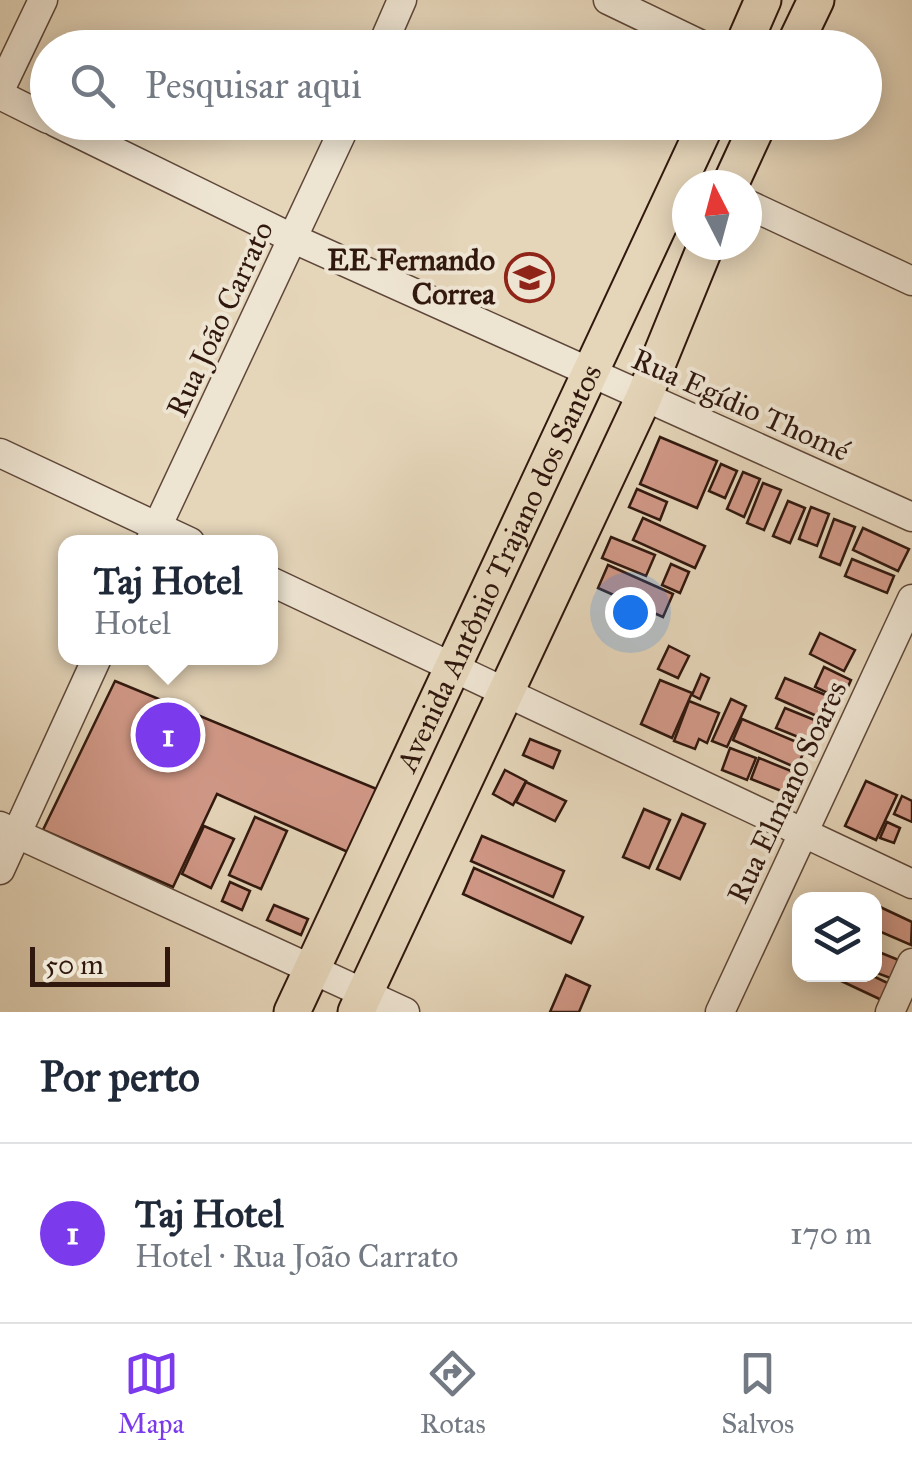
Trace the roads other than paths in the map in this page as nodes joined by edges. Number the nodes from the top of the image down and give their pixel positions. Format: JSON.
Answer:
{"nodes":[{"id":1,"x":43,"y":0,"type":"edge"},
{"id":2,"x":402,"y":0,"type":"edge"},
{"id":3,"x":608,"y":0,"type":"edge"},
{"id":4,"x":762,"y":0,"type":"edge"},
{"id":5,"x":816,"y":0,"type":"edge"},
{"id":6,"x":388,"y":30,"type":"edge"},
{"id":7,"x":670,"y":30,"type":"edge"},
{"id":8,"x":750,"y":30,"type":"edge"},
{"id":9,"x":802,"y":30,"type":"edge"},
{"id":10,"x":0,"y":93,"type":"edge"},
{"id":11,"x":30,"y":109,"type":"edge"},
{"id":12,"x":93,"y":140,"type":"edge"},
{"id":13,"x":339,"y":140,"type":"edge"},
{"id":14,"x":699,"y":140,"type":"edge"},
{"id":15,"x":750,"y":140,"type":"edge"},
{"id":16,"x":737,"y":170,"type":"edge"},
{"id":17,"x":762,"y":211,"type":"edge"},
{"id":18,"x":294,"y":239,"type":"junction"},
{"id":19,"x":700,"y":260,"type":"edge"},
{"id":20,"x":912,"y":282,"type":"edge"},
{"id":21,"x":590,"y":372,"type":"junction"},
{"id":22,"x":644,"y":397,"type":"junction"},
{"id":23,"x":0,"y":453,"type":"edge"},
{"id":24,"x":912,"y":517,"type":"edge"},
{"id":25,"x":154,"y":535,"type":"edge"},
{"id":26,"x":278,"y":584,"type":"edge"},
{"id":27,"x":912,"y":599,"type":"edge"},
{"id":28,"x":94,"y":665,"type":"edge"},
{"id":29,"x":451,"y":666,"type":"junction"},
{"id":30,"x":508,"y":692,"type":"junction"},
{"id":31,"x":8,"y":830,"type":"edge"},
{"id":32,"x":804,"y":834,"type":"junction"},
{"id":33,"x":0,"y":870,"type":"edge"},
{"id":34,"x":912,"y":884,"type":"edge"},
{"id":35,"x":912,"y":963,"type":"edge"},
{"id":36,"x":312,"y":969,"type":"junction"},
{"id":37,"x":360,"y":1003,"type":"edge"},
{"id":38,"x":292,"y":1012,"type":"edge"},
{"id":39,"x":405,"y":1012,"type":"edge"},
{"id":40,"x":720,"y":1012,"type":"edge"},
{"id":41,"x":890,"y":1012,"type":"edge"}],
"edges":[{"from":1,"to":10,"type":"street"},
{"from":2,"to":6,"type":"street"},
{"from":3,"to":7,"type":"street"},
{"from":4,"to":8,"type":"main road"},
{"from":5,"to":9,"type":"main road"},
{"from":10,"to":11,"type":"street"},
{"from":12,"to":18,"type":"street","name":"Rua Egídio Thomé"},
{"from":13,"to":18,"type":"street","name":"Rua João Carrato"},
{"from":14,"to":21,"type":"main road","name":"Avenida Antônio Trajano dos Santos"},
{"from":15,"to":16,"type":"main road"},
{"from":17,"to":20,"type":"street"},
{"from":18,"to":21,"type":"street","name":"Rua Egídio Thomé"},
{"from":18,"to":25,"type":"street","name":"Rua João Carrato"},
{"from":19,"to":22,"type":"main road","name":"Avenida Antônio Trajano dos Santos"},
{"from":21,"to":22,"type":"street","name":"Rua Egídio Thomé"},
{"from":21,"to":29,"type":"main road","name":"Avenida Antônio Trajano dos Santos"},
{"from":22,"to":24,"type":"street","name":"Rua Egídio Thomé"},
{"from":22,"to":30,"type":"main road","name":"Avenida Antônio Trajano dos Santos"},
{"from":23,"to":25,"type":"street"},
{"from":26,"to":29,"type":"street"},
{"from":27,"to":32,"type":"street","name":"Rua Elmano Soares"},
{"from":28,"to":31,"type":"street"},
{"from":29,"to":30,"type":"street"},
{"from":29,"to":36,"type":"main road","name":"Avenida Antônio Trajano dos Santos"},
{"from":30,"to":32,"type":"street"},
{"from":30,"to":37,"type":"main road","name":"Avenida Antônio Trajano dos Santos"},
{"from":31,"to":33,"type":"street"},
{"from":31,"to":36,"type":"street"},
{"from":32,"to":34,"type":"street"},
{"from":32,"to":40,"type":"street","name":"Rua Elmano Soares"},
{"from":35,"to":41,"type":"street"},
{"from":36,"to":37,"type":"street"},
{"from":36,"to":38,"type":"main road","name":"Avenida Antônio Trajano dos Santos"},
{"from":37,"to":39,"type":"street"}]}
